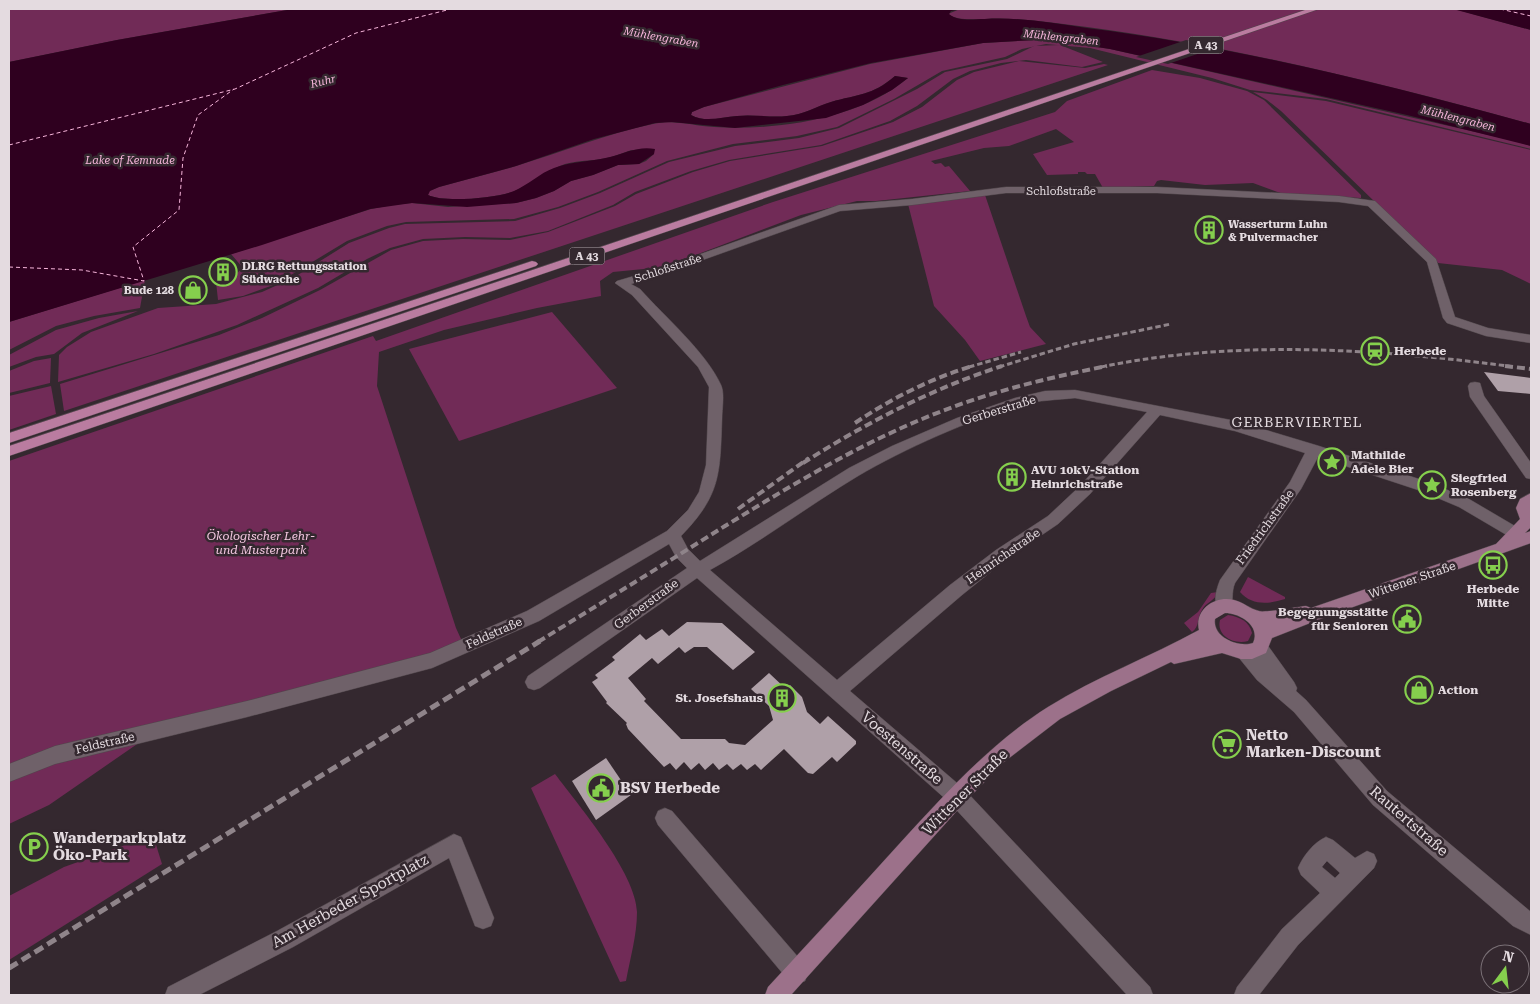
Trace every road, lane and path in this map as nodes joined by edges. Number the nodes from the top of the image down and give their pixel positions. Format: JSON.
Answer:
{"nodes":[{"id":1,"x":1294,"y":9,"type":"edge"},
{"id":2,"x":1315,"y":9,"type":"edge"},
{"id":3,"x":622,"y":283,"type":"joint"},
{"id":4,"x":1531,"y":339,"type":"edge"},
{"id":5,"x":1475,"y":386,"type":"dead end"},
{"id":6,"x":1157,"y":410,"type":"junction"},
{"id":7,"x":9,"y":438,"type":"edge"},
{"id":8,"x":1314,"y":450,"type":"junction"},
{"id":9,"x":9,"y":451,"type":"edge"},
{"id":10,"x":1531,"y":474,"type":"edge"},
{"id":11,"x":1531,"y":499,"type":"edge"},
{"id":12,"x":1530,"y":520,"type":"edge"},
{"id":13,"x":672,"y":535,"type":"junction"},
{"id":14,"x":1524,"y":539,"type":"edge"},
{"id":15,"x":698,"y":569,"type":"junction"},
{"id":16,"x":1224,"y":606,"type":"junction"},
{"id":17,"x":1322,"y":611,"type":"junction"},
{"id":18,"x":1256,"y":619,"type":"junction"},
{"id":19,"x":1209,"y":633,"type":"junction"},
{"id":20,"x":1256,"y":645,"type":"junction"},
{"id":21,"x":1222,"y":646,"type":"junction"},
{"id":22,"x":1167,"y":656,"type":"junction"},
{"id":23,"x":534,"y":682,"type":"dead end"},
{"id":24,"x":837,"y":691,"type":"junction"},
{"id":25,"x":9,"y":773,"type":"edge"},
{"id":26,"x":957,"y":796,"type":"junction"},
{"id":27,"x":665,"y":818,"type":"dead end"},
{"id":28,"x":1335,"y":892,"type":"junction"},
{"id":29,"x":484,"y":918,"type":"dead end"},
{"id":30,"x":1531,"y":924,"type":"edge"},
{"id":31,"x":797,"y":973,"type":"junction"},
{"id":32,"x":176,"y":995,"type":"edge"},
{"id":33,"x":776,"y":995,"type":"edge"},
{"id":34,"x":1142,"y":995,"type":"edge"},
{"id":35,"x":1245,"y":995,"type":"edge"}],
"edges":[{"from":1,"to":7,"type":"highway","number":"A 43"},
{"from":2,"to":9,"type":"highway","number":"A 43"},
{"from":3,"to":4,"type":"street","name":"Schloßstraße"},
{"from":3,"to":13,"type":"street","name":"Feldstraße"},
{"from":5,"to":10,"type":"street"},
{"from":6,"to":8,"type":"street","name":"Gerberstraße"},
{"from":6,"to":15,"type":"street","name":"Gerberstraße"},
{"from":6,"to":24,"type":"street","name":"Heinrichstraße"},
{"from":8,"to":14,"type":"street","name":"Gerberstraße"},
{"from":8,"to":16,"type":"street","name":"Friedrichstraße"},
{"from":11,"to":12,"type":"main road"},
{"from":12,"to":14,"type":"main road","name":"Wittener Straße"},
{"from":13,"to":15,"type":"street","name":"Voestenstraße"},
{"from":13,"to":25,"type":"street","name":"Feldstraße"},
{"from":14,"to":17,"type":"main road","name":"Wittener Straße"},
{"from":15,"to":23,"type":"street","name":"Gerberstraße"},
{"from":15,"to":24,"type":"street","name":"Voestenstraße"},
{"from":16,"to":18,"type":"main road"},
{"from":16,"to":19,"type":"main road"},
{"from":17,"to":18,"type":"main road","name":"Wittener Straße"},
{"from":17,"to":20,"type":"main road","name":"Wittener Straße"},
{"from":18,"to":20,"type":"main road"},
{"from":19,"to":21,"type":"main road","name":"Wittener Straße"},
{"from":19,"to":22,"type":"main road","name":"Wittener Straße"},
{"from":20,"to":21,"type":"main road","name":"Wittener Straße"},
{"from":20,"to":30,"type":"street","name":"Rautertstraße"},
{"from":21,"to":22,"type":"main road","name":"Wittener Straße"},
{"from":22,"to":26,"type":"main road","name":"Wittener Straße"},
{"from":24,"to":26,"type":"street","name":"Voestenstraße"},
{"from":26,"to":31,"type":"main road","name":"Wittener Straße"},
{"from":26,"to":34,"type":"street","name":"Voestenstraße"},
{"from":27,"to":31,"type":"street"},
{"from":28,"to":28,"type":"street"},
{"from":28,"to":35,"type":"street"},
{"from":29,"to":32,"type":"street","name":"Am Herbeder Sportplatz"},
{"from":31,"to":33,"type":"main road","name":"Wittener Straße"}]}
